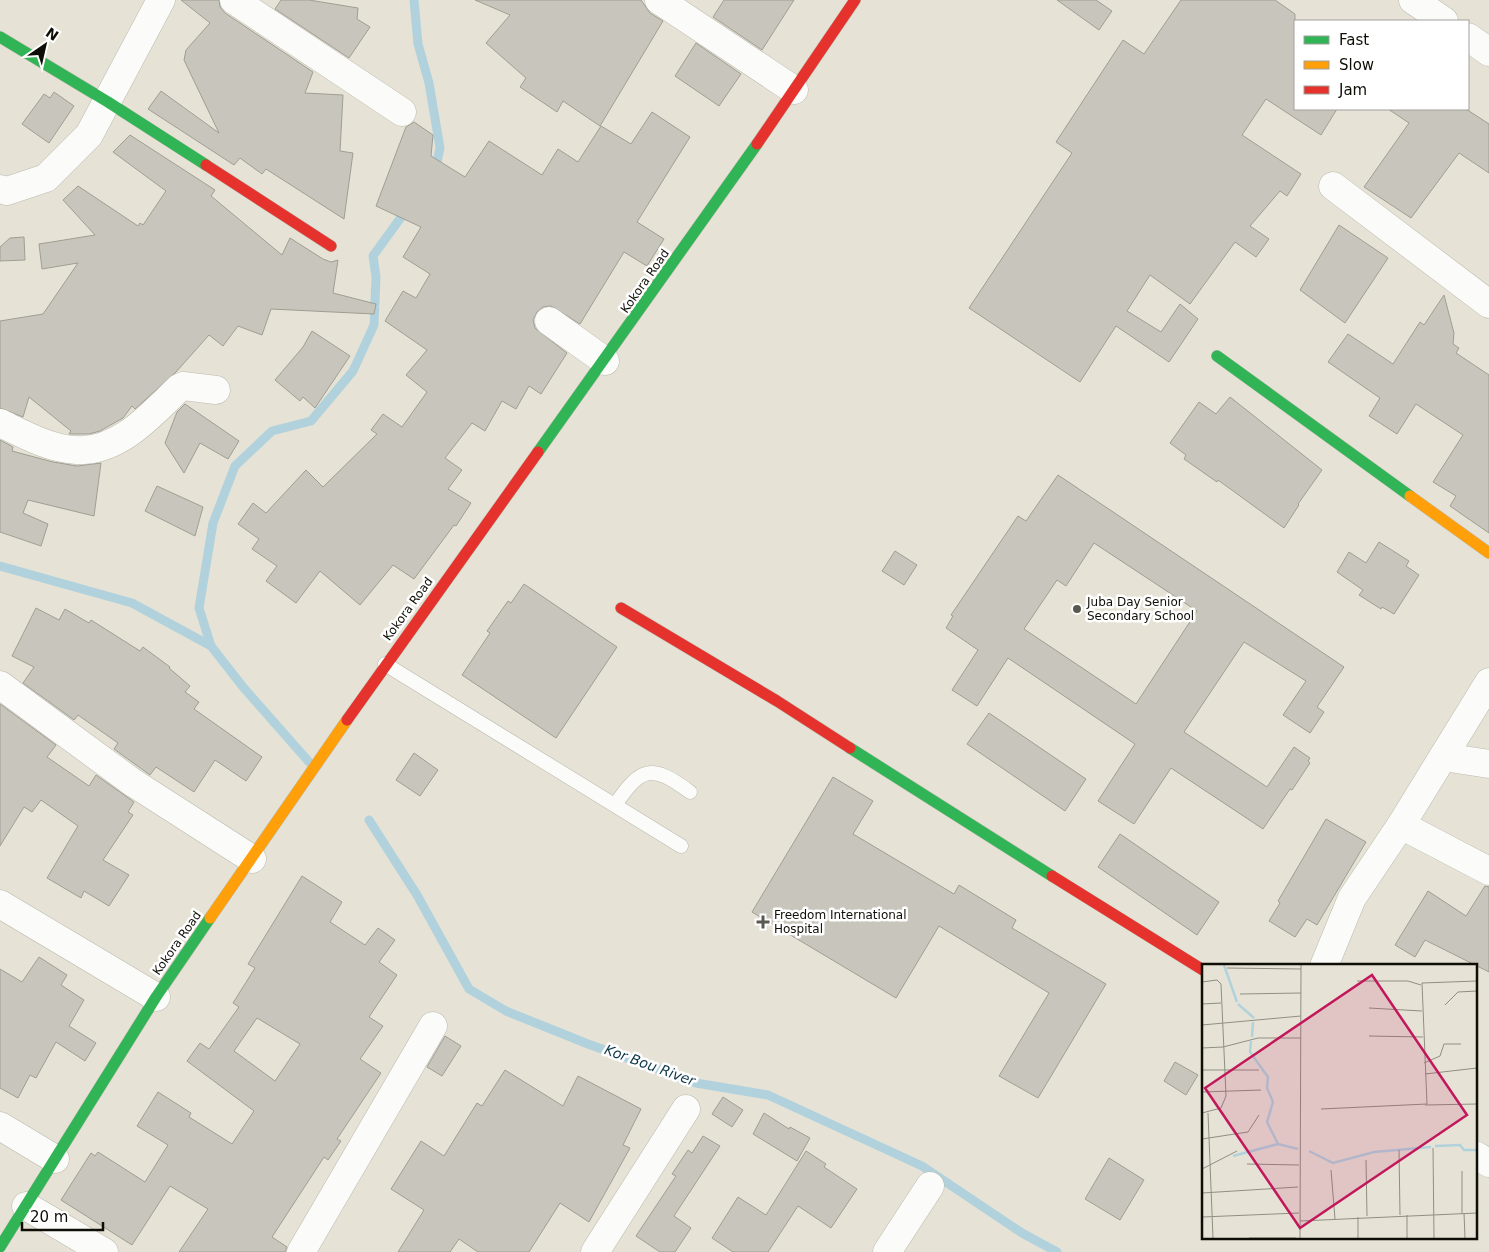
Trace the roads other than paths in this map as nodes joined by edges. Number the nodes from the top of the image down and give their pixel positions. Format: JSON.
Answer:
{"nodes":[{"id":1,"x":161,"y":0,"type":"edge"},
{"id":2,"x":234,"y":0,"type":"edge"},
{"id":3,"x":659,"y":0,"type":"edge"},
{"id":4,"x":854,"y":0,"type":"edge"},
{"id":5,"x":1413,"y":0,"type":"edge"},
{"id":6,"x":1443,"y":20,"type":"edge"},
{"id":7,"x":0,"y":37,"type":"edge"},
{"id":8,"x":1469,"y":38,"type":"edge"},
{"id":9,"x":1489,"y":52,"type":"edge"},
{"id":10,"x":794,"y":90,"type":"junction"},
{"id":11,"x":108,"y":102,"type":"junction"},
{"id":12,"x":402,"y":112,"type":"dead end"},
{"id":13,"x":1333,"y":186,"type":"dead end"},
{"id":14,"x":0,"y":190,"type":"edge"},
{"id":15,"x":331,"y":246,"type":"dead end"},
{"id":16,"x":1489,"y":304,"type":"edge"},
{"id":17,"x":549,"y":321,"type":"dead end"},
{"id":18,"x":1217,"y":356,"type":"dead end"},
{"id":19,"x":605,"y":361,"type":"junction"},
{"id":20,"x":216,"y":390,"type":"dead end"},
{"id":21,"x":0,"y":423,"type":"edge"},
{"id":22,"x":1489,"y":553,"type":"edge"},
{"id":23,"x":621,"y":608,"type":"dead end"},
{"id":24,"x":385,"y":664,"type":"junction"},
{"id":25,"x":1489,"y":682,"type":"edge"},
{"id":26,"x":0,"y":685,"type":"edge"},
{"id":27,"x":1443,"y":758,"type":"junction"},
{"id":28,"x":1489,"y":764,"type":"edge"},
{"id":29,"x":690,"y":792,"type":"dead end"},
{"id":30,"x":615,"y":805,"type":"junction"},
{"id":31,"x":1401,"y":825,"type":"junction"},
{"id":32,"x":681,"y":846,"type":"dead end"},
{"id":33,"x":252,"y":859,"type":"junction"},
{"id":34,"x":1489,"y":870,"type":"edge"},
{"id":35,"x":0,"y":904,"type":"edge"},
{"id":36,"x":1325,"y":964,"type":"edge"},
{"id":37,"x":1202,"y":969,"type":"edge"},
{"id":38,"x":156,"y":997,"type":"junction"},
{"id":39,"x":433,"y":1026,"type":"dead end"},
{"id":40,"x":686,"y":1109,"type":"dead end"},
{"id":41,"x":0,"y":1126,"type":"edge"},
{"id":42,"x":1476,"y":1156,"type":"edge"},
{"id":43,"x":55,"y":1159,"type":"junction"},
{"id":44,"x":1489,"y":1163,"type":"edge"},
{"id":45,"x":930,"y":1186,"type":"dead end"},
{"id":46,"x":26,"y":1206,"type":"junction"},
{"id":47,"x":0,"y":1247,"type":"edge"},
{"id":48,"x":104,"y":1252,"type":"edge"},
{"id":49,"x":301,"y":1252,"type":"edge"},
{"id":50,"x":595,"y":1252,"type":"edge"},
{"id":51,"x":887,"y":1252,"type":"edge"}],
"edges":[{"from":1,"to":11,"type":"street"},
{"from":2,"to":12,"type":"street"},
{"from":3,"to":10,"type":"street"},
{"from":4,"to":10,"type":"street","name":"Kokora Road"},
{"from":5,"to":6,"type":"street"},
{"from":7,"to":11,"type":"street"},
{"from":8,"to":9,"type":"street"},
{"from":10,"to":19,"type":"street","name":"Kokora Road"},
{"from":11,"to":14,"type":"street"},
{"from":11,"to":15,"type":"street"},
{"from":13,"to":16,"type":"street"},
{"from":17,"to":19,"type":"street"},
{"from":18,"to":22,"type":"street"},
{"from":19,"to":24,"type":"street","name":"Kokora Road"},
{"from":20,"to":21,"type":"street"},
{"from":23,"to":37,"type":"street"},
{"from":24,"to":30,"type":"lane"},
{"from":24,"to":33,"type":"street","name":"Kokora Road"},
{"from":25,"to":27,"type":"street"},
{"from":26,"to":33,"type":"street"},
{"from":27,"to":28,"type":"street"},
{"from":27,"to":31,"type":"street"},
{"from":29,"to":30,"type":"lane"},
{"from":30,"to":32,"type":"lane"},
{"from":31,"to":34,"type":"street"},
{"from":31,"to":36,"type":"street"},
{"from":33,"to":38,"type":"street","name":"Kokora Road"},
{"from":35,"to":38,"type":"street"},
{"from":38,"to":43,"type":"street","name":"Kokora Road"},
{"from":39,"to":49,"type":"street"},
{"from":40,"to":50,"type":"street"},
{"from":41,"to":43,"type":"street"},
{"from":42,"to":44,"type":"street"},
{"from":43,"to":46,"type":"street","name":"Kokora Road"},
{"from":45,"to":51,"type":"street"},
{"from":46,"to":47,"type":"street","name":"Kokora Road"},
{"from":46,"to":48,"type":"street"}]}
